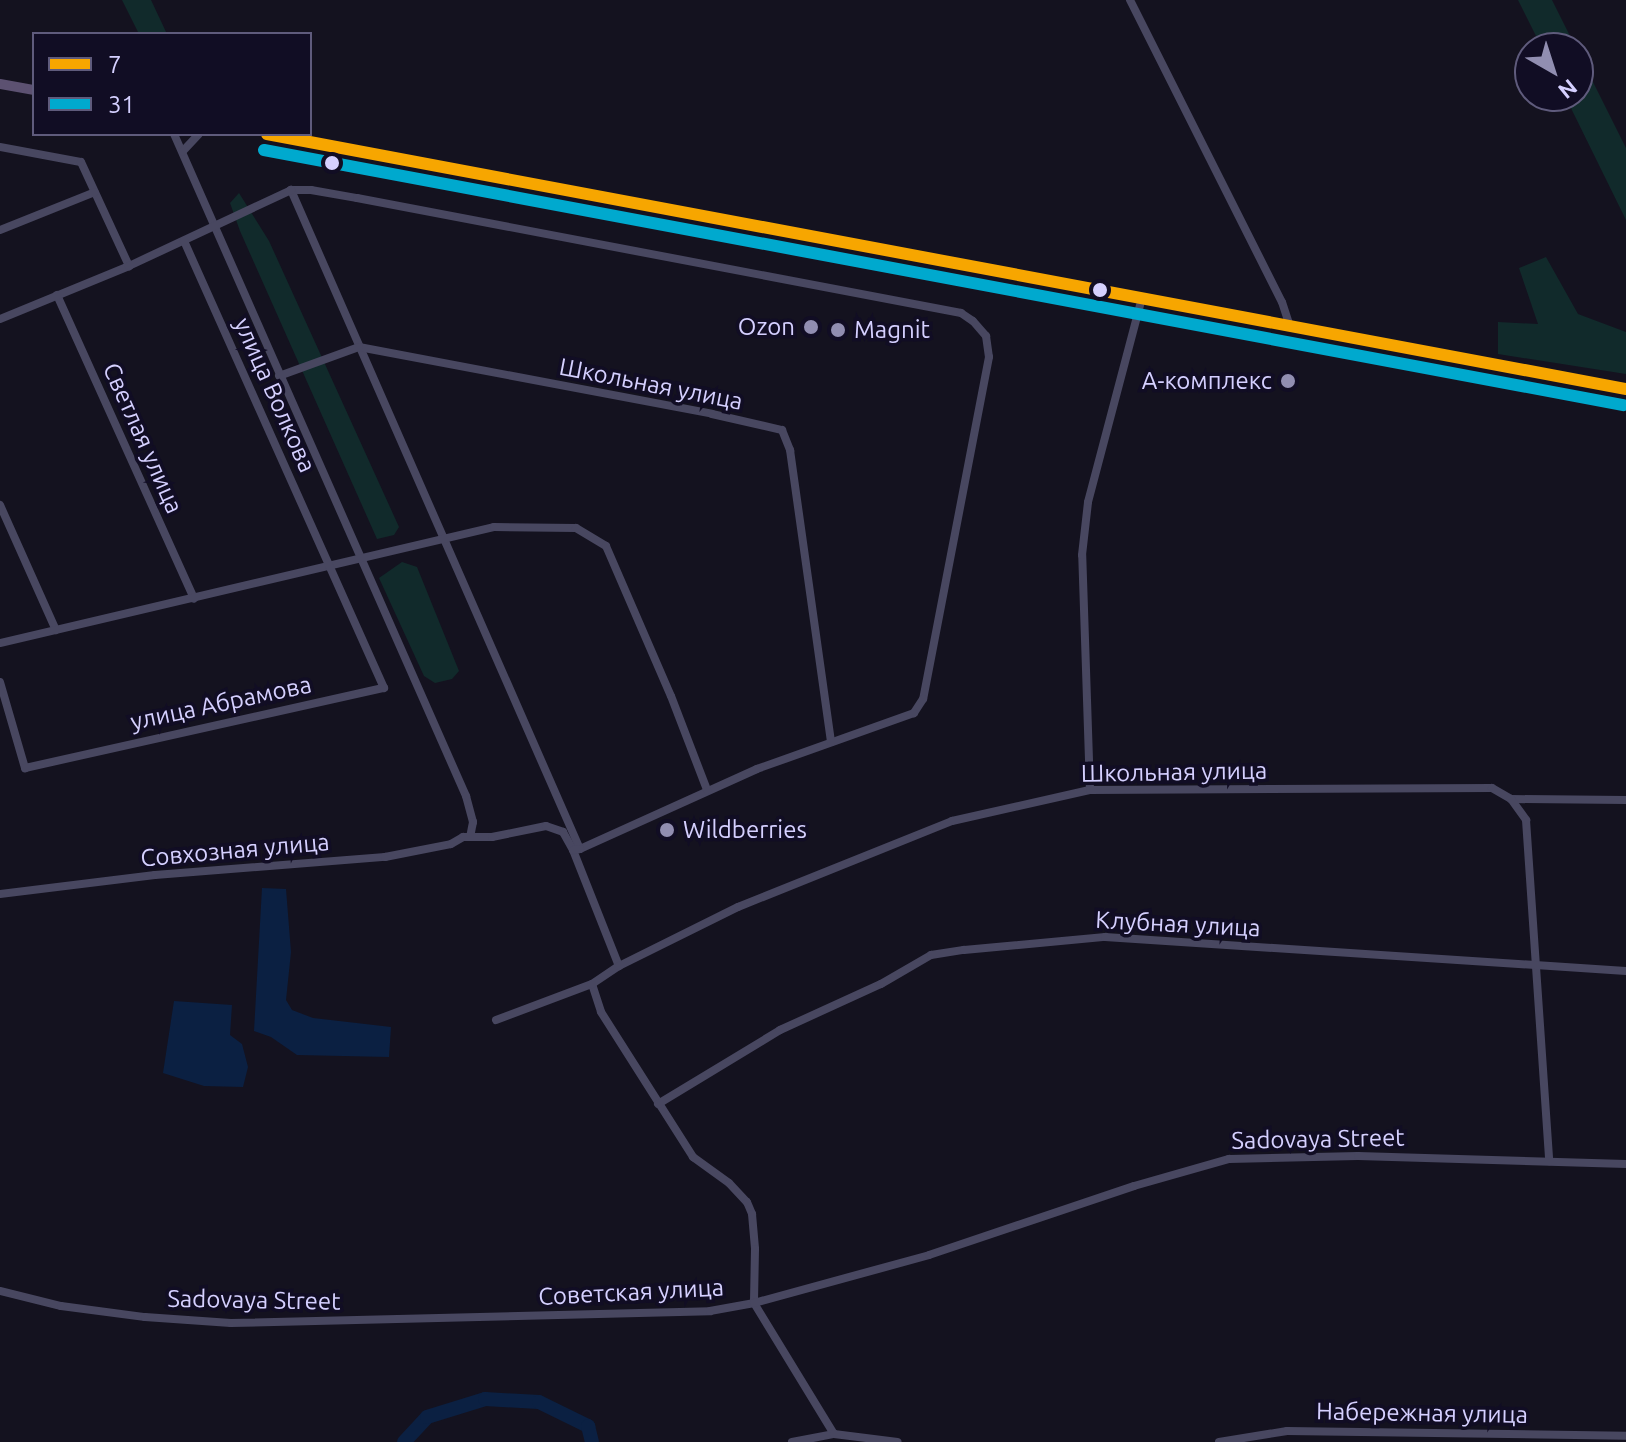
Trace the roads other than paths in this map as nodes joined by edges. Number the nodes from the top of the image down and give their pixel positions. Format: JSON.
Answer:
{"nodes":[{"id":1,"x":1130,"y":0,"type":"edge"},
{"id":2,"x":0,"y":84,"type":"edge"},
{"id":3,"x":32,"y":90,"type":"edge"},
{"id":4,"x":175,"y":136,"type":"edge"},
{"id":5,"x":182,"y":136,"type":"edge"},
{"id":6,"x":197,"y":136,"type":"edge"},
{"id":7,"x":277,"y":136,"type":"edge"},
{"id":8,"x":0,"y":147,"type":"edge"},
{"id":9,"x":183,"y":151,"type":"junction"},
{"id":10,"x":291,"y":190,"type":"junction"},
{"id":11,"x":95,"y":192,"type":"junction"},
{"id":12,"x":217,"y":226,"type":"junction"},
{"id":13,"x":0,"y":230,"type":"edge"},
{"id":14,"x":184,"y":241,"type":"junction"},
{"id":15,"x":129,"y":266,"type":"junction"},
{"id":16,"x":57,"y":295,"type":"junction"},
{"id":17,"x":1141,"y":301,"type":"junction"},
{"id":18,"x":0,"y":319,"type":"edge"},
{"id":19,"x":1290,"y":328,"type":"junction"},
{"id":20,"x":359,"y":347,"type":"junction"},
{"id":21,"x":279,"y":376,"type":"junction"},
{"id":22,"x":1626,"y":389,"type":"edge"},
{"id":23,"x":0,"y":505,"type":"edge"},
{"id":24,"x":445,"y":539,"type":"junction"},
{"id":25,"x":360,"y":559,"type":"junction"},
{"id":26,"x":331,"y":566,"type":"junction"},
{"id":27,"x":194,"y":598,"type":"junction"},
{"id":28,"x":56,"y":630,"type":"junction"},
{"id":29,"x":0,"y":643,"type":"edge"},
{"id":30,"x":0,"y":682,"type":"edge"},
{"id":31,"x":831,"y":742,"type":"junction"},
{"id":32,"x":707,"y":790,"type":"junction"},
{"id":33,"x":1090,"y":790,"type":"junction"},
{"id":34,"x":1511,"y":799,"type":"junction"},
{"id":35,"x":1626,"y":800,"type":"edge"},
{"id":36,"x":470,"y":837,"type":"junction"},
{"id":37,"x":576,"y":850,"type":"junction"},
{"id":38,"x":0,"y":894,"type":"edge"},
{"id":39,"x":619,"y":966,"type":"junction"},
{"id":40,"x":1537,"y":966,"type":"junction"},
{"id":41,"x":1626,"y":971,"type":"edge"},
{"id":42,"x":592,"y":984,"type":"junction"},
{"id":43,"x":496,"y":1020,"type":"dead end"},
{"id":44,"x":658,"y":1104,"type":"junction"},
{"id":45,"x":1549,"y":1161,"type":"junction"},
{"id":46,"x":1626,"y":1164,"type":"edge"},
{"id":47,"x":0,"y":1291,"type":"edge"},
{"id":48,"x":754,"y":1303,"type":"junction"},
{"id":49,"x":834,"y":1434,"type":"junction"},
{"id":50,"x":1626,"y":1436,"type":"edge"},
{"id":51,"x":792,"y":1442,"type":"edge"},
{"id":52,"x":898,"y":1442,"type":"edge"},
{"id":53,"x":1219,"y":1442,"type":"edge"}],
"edges":[{"from":1,"to":19,"type":"street"},
{"from":2,"to":3,"type":"main road"},
{"from":4,"to":9,"type":"street"},
{"from":5,"to":9,"type":"street"},
{"from":6,"to":9,"type":"street"},
{"from":7,"to":17,"type":"main road"},
{"from":8,"to":11,"type":"street"},
{"from":9,"to":12,"type":"street"},
{"from":10,"to":12,"type":"street"},
{"from":10,"to":20,"type":"street"},
{"from":10,"to":31,"type":"street"},
{"from":11,"to":13,"type":"street"},
{"from":11,"to":15,"type":"street"},
{"from":12,"to":14,"type":"street"},
{"from":12,"to":21,"type":"street"},
{"from":14,"to":15,"type":"street"},
{"from":14,"to":26,"type":"street","name":"улица Волкова"},
{"from":15,"to":16,"type":"street"},
{"from":16,"to":18,"type":"street"},
{"from":16,"to":27,"type":"street","name":"Светлая улица"},
{"from":17,"to":19,"type":"main road"},
{"from":17,"to":33,"type":"street"},
{"from":19,"to":22,"type":"main road"},
{"from":20,"to":21,"type":"street"},
{"from":20,"to":24,"type":"street"},
{"from":20,"to":31,"type":"street","name":"Школьная улица"},
{"from":21,"to":25,"type":"street"},
{"from":23,"to":28,"type":"street"},
{"from":24,"to":25,"type":"street"},
{"from":24,"to":32,"type":"street"},
{"from":24,"to":37,"type":"street"},
{"from":25,"to":26,"type":"street"},
{"from":25,"to":36,"type":"street"},
{"from":26,"to":27,"type":"street"},
{"from":26,"to":30,"type":"street","name":"улица Абрамова"},
{"from":27,"to":28,"type":"street"},
{"from":28,"to":29,"type":"street"},
{"from":31,"to":32,"type":"street"},
{"from":32,"to":37,"type":"street"},
{"from":33,"to":34,"type":"street","name":"Школьная улица"},
{"from":33,"to":39,"type":"street","name":"Школьная улица"},
{"from":34,"to":35,"type":"street","name":"Школьная улица"},
{"from":34,"to":40,"type":"street"},
{"from":36,"to":37,"type":"street","name":"Совхозная улица"},
{"from":36,"to":38,"type":"street","name":"Совхозная улица"},
{"from":37,"to":39,"type":"street"},
{"from":39,"to":42,"type":"street","name":"Школьная улица"},
{"from":40,"to":41,"type":"street","name":"Клубная улица"},
{"from":40,"to":44,"type":"street","name":"Клубная улица"},
{"from":40,"to":45,"type":"street"},
{"from":42,"to":43,"type":"street","name":"Школьная улица"},
{"from":42,"to":44,"type":"street"},
{"from":44,"to":48,"type":"street"},
{"from":45,"to":46,"type":"street","name":"Sadovaya Street"},
{"from":45,"to":48,"type":"street","name":"Sadovaya Street"},
{"from":47,"to":48,"type":"street","name":"Sadovaya Street"},
{"from":48,"to":49,"type":"street"},
{"from":49,"to":51,"type":"street"},
{"from":49,"to":52,"type":"street"},
{"from":50,"to":53,"type":"street","name":"Набережная улица"}]}
